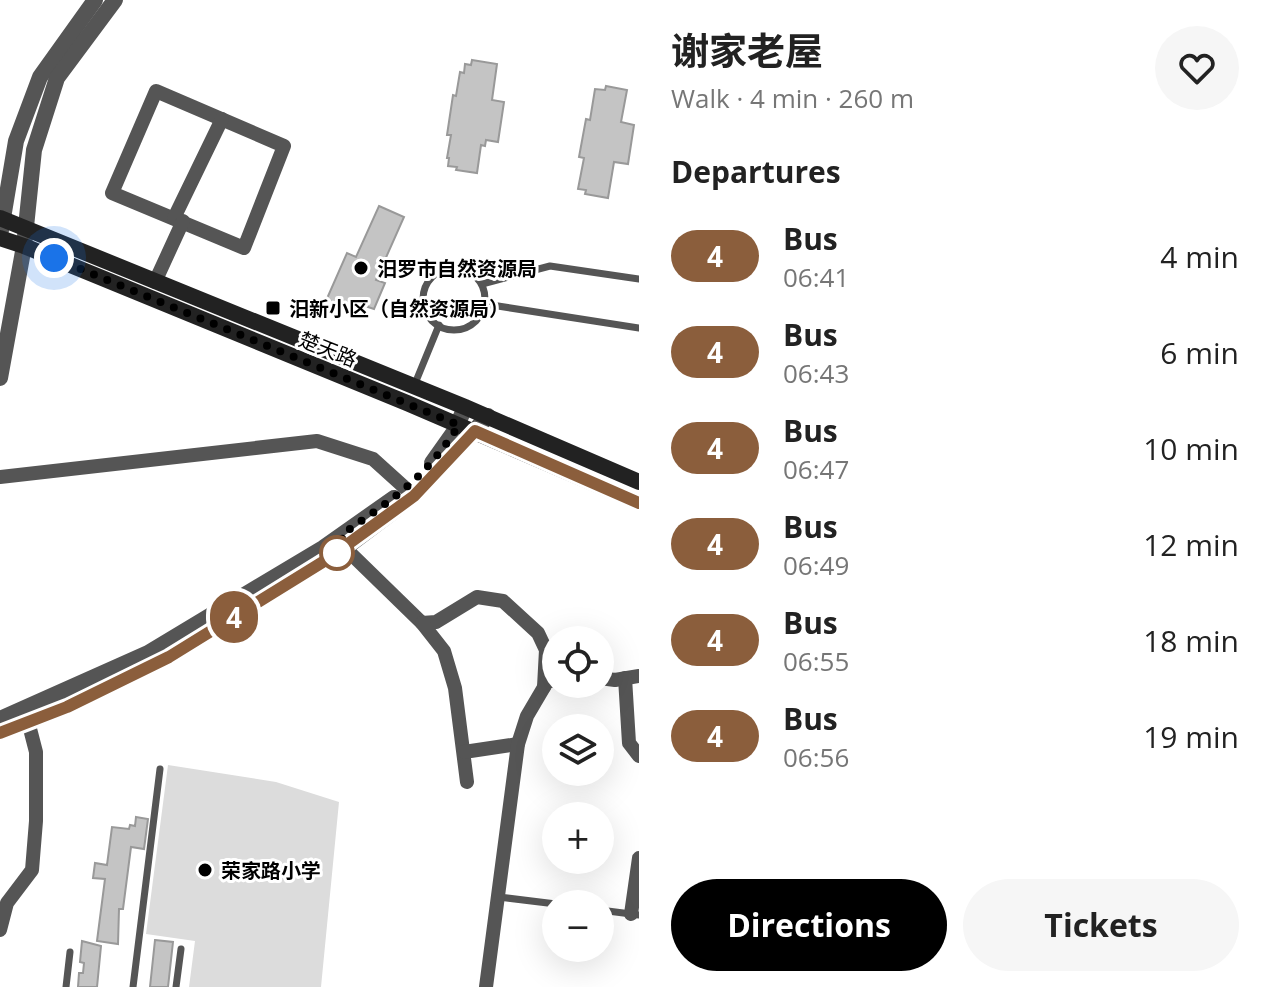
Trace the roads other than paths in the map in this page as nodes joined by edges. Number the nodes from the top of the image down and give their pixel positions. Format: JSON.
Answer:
{"nodes":[{"id":1,"x":95,"y":0,"type":"edge"},
{"id":2,"x":115,"y":0,"type":"edge"},
{"id":3,"x":222,"y":119,"type":"junction"},
{"id":4,"x":178,"y":220,"type":"junction"},
{"id":5,"x":1,"y":228,"type":"edge"},
{"id":6,"x":26,"y":228,"type":"junction"},
{"id":7,"x":24,"y":246,"type":"junction"},
{"id":8,"x":639,"y":279,"type":"edge"},
{"id":9,"x":155,"y":282,"type":"junction"},
{"id":10,"x":482,"y":284,"type":"junction"},
{"id":11,"x":485,"y":304,"type":"junction"},
{"id":12,"x":439,"y":325,"type":"junction"},
{"id":13,"x":639,"y":328,"type":"edge"},
{"id":14,"x":0,"y":378,"type":"edge"},
{"id":15,"x":414,"y":385,"type":"junction"},
{"id":16,"x":407,"y":403,"type":"junction"},
{"id":17,"x":465,"y":407,"type":"junction"},
{"id":18,"x":488,"y":416,"type":"junction"},
{"id":19,"x":467,"y":428,"type":"junction"},
{"id":20,"x":0,"y":477,"type":"edge"},
{"id":21,"x":639,"y":482,"type":"edge"},
{"id":22,"x":411,"y":493,"type":"junction"},
{"id":23,"x":639,"y":503,"type":"edge"},
{"id":24,"x":343,"y":542,"type":"junction"},
{"id":25,"x":422,"y":623,"type":"junction"},
{"id":26,"x":542,"y":642,"type":"edge"},
{"id":27,"x":632,"y":677,"type":"edge"},
{"id":28,"x":542,"y":694,"type":"edge"},
{"id":29,"x":0,"y":719,"type":"edge"},
{"id":30,"x":28,"y":721,"type":"junction"},
{"id":31,"x":0,"y":733,"type":"edge"},
{"id":32,"x":518,"y":744,"type":"junction"},
{"id":33,"x":464,"y":752,"type":"junction"},
{"id":34,"x":639,"y":756,"type":"edge"},
{"id":35,"x":160,"y":769,"type":"dead end"},
{"id":36,"x":467,"y":782,"type":"dead end"},
{"id":37,"x":639,"y":858,"type":"edge"},
{"id":38,"x":498,"y":897,"type":"junction"},
{"id":39,"x":542,"y":902,"type":"edge"},
{"id":40,"x":614,"y":912,"type":"edge"},
{"id":41,"x":635,"y":914,"type":"edge"},
{"id":42,"x":0,"y":930,"type":"edge"},
{"id":43,"x":181,"y":949,"type":"dead end"},
{"id":44,"x":70,"y":952,"type":"dead end"},
{"id":45,"x":66,"y":987,"type":"edge"},
{"id":46,"x":133,"y":987,"type":"edge"},
{"id":47,"x":176,"y":987,"type":"edge"},
{"id":48,"x":486,"y":987,"type":"edge"}],
"edges":[{"from":1,"to":5,"type":"street"},
{"from":2,"to":6,"type":"street"},
{"from":3,"to":4,"type":"street"},
{"from":3,"to":4,"type":"street"},
{"from":3,"to":4,"type":"street"},
{"from":4,"to":9,"type":"street"},
{"from":5,"to":6,"type":"main road","name":"楚天路"},
{"from":5,"to":7,"type":"main road","name":"楚天路"},
{"from":6,"to":7,"type":"street"},
{"from":6,"to":9,"type":"main road","name":"楚天路"},
{"from":7,"to":14,"type":"street"},
{"from":7,"to":16,"type":"main road","name":"楚天路"},
{"from":8,"to":10,"type":"lane"},
{"from":9,"to":15,"type":"main road","name":"楚天路"},
{"from":10,"to":11,"type":"lane"},
{"from":10,"to":12,"type":"lane"},
{"from":11,"to":12,"type":"lane"},
{"from":11,"to":13,"type":"lane"},
{"from":12,"to":15,"type":"lane"},
{"from":15,"to":16,"type":"lane"},
{"from":15,"to":17,"type":"main road","name":"楚天路"},
{"from":16,"to":19,"type":"main road","name":"楚天路"},
{"from":17,"to":18,"type":"main road","name":"楚天路"},
{"from":17,"to":19,"type":"street"},
{"from":18,"to":19,"type":"street"},
{"from":18,"to":21,"type":"main road","name":"楚天路"},
{"from":19,"to":22,"type":"street"},
{"from":19,"to":23,"type":"main road","name":"楚天路"},
{"from":20,"to":22,"type":"street"},
{"from":22,"to":24,"type":"street"},
{"from":24,"to":25,"type":"street"},
{"from":24,"to":29,"type":"street"},
{"from":24,"to":30,"type":"street"},
{"from":25,"to":26,"type":"street"},
{"from":25,"to":33,"type":"street"},
{"from":27,"to":34,"type":"street"},
{"from":28,"to":32,"type":"street"},
{"from":30,"to":31,"type":"street"},
{"from":30,"to":42,"type":"street"},
{"from":32,"to":33,"type":"street"},
{"from":32,"to":38,"type":"street"},
{"from":33,"to":36,"type":"street"},
{"from":35,"to":46,"type":"lane"},
{"from":37,"to":41,"type":"street"},
{"from":38,"to":39,"type":"lane"},
{"from":38,"to":48,"type":"street"},
{"from":40,"to":41,"type":"lane"},
{"from":43,"to":47,"type":"lane"},
{"from":44,"to":45,"type":"lane"}]}
